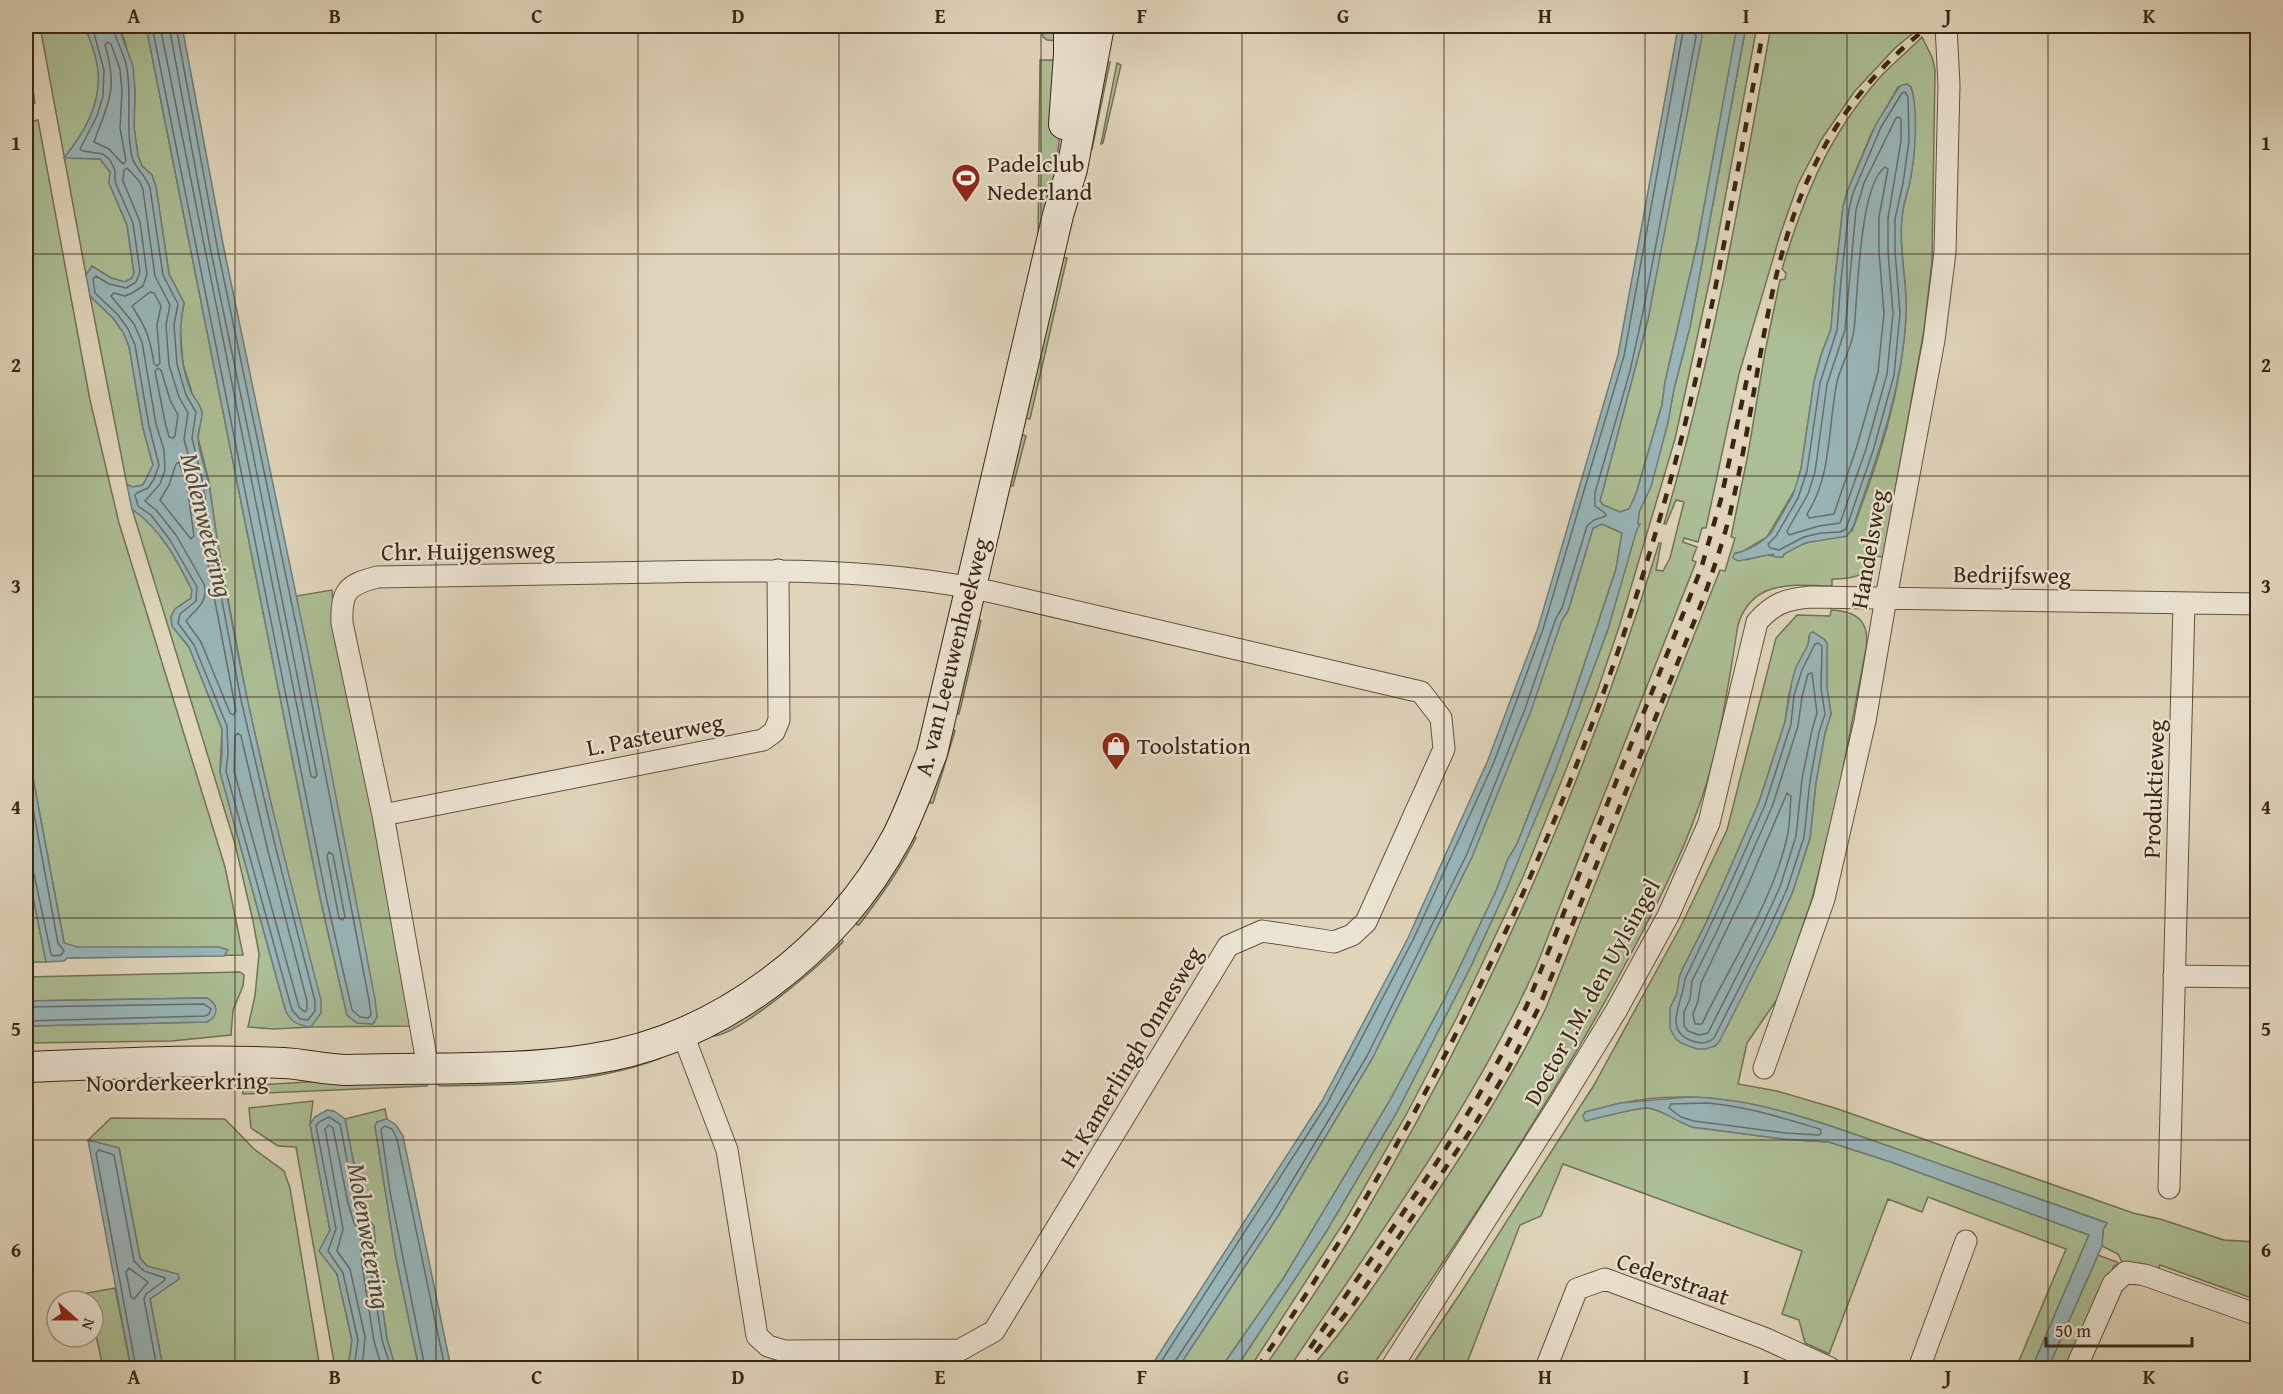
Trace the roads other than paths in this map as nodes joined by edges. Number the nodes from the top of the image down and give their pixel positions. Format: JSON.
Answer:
{"nodes":[{"id":1,"x":1069,"y":26,"type":"edge"},
{"id":2,"x":1098,"y":26,"type":"edge"},
{"id":3,"x":1946,"y":26,"type":"edge"},
{"id":4,"x":1058,"y":215,"type":"junction"},
{"id":5,"x":778,"y":570,"type":"junction"},
{"id":6,"x":971,"y":587,"type":"junction"},
{"id":7,"x":1886,"y":598,"type":"junction"},
{"id":8,"x":2184,"y":603,"type":"junction"},
{"id":9,"x":2258,"y":604,"type":"edge"},
{"id":10,"x":1768,"y":610,"type":"joint"},
{"id":11,"x":383,"y":815,"type":"junction"},
{"id":12,"x":2174,"y":976,"type":"junction"},
{"id":13,"x":2258,"y":978,"type":"edge"},
{"id":14,"x":686,"y":1042,"type":"junction"},
{"id":15,"x":26,"y":1067,"type":"edge"},
{"id":16,"x":428,"y":1068,"type":"junction"},
{"id":17,"x":1764,"y":1068,"type":"dead end"},
{"id":18,"x":328,"y":1070,"type":"junction"},
{"id":19,"x":26,"y":1085,"type":"edge"},
{"id":20,"x":2169,"y":1188,"type":"dead end"},
{"id":21,"x":1966,"y":1241,"type":"dead end"},
{"id":22,"x":2258,"y":1315,"type":"edge"},
{"id":23,"x":1391,"y":1368,"type":"edge"},
{"id":24,"x":1546,"y":1368,"type":"edge"},
{"id":25,"x":1830,"y":1368,"type":"edge"},
{"id":26,"x":1919,"y":1368,"type":"edge"},
{"id":27,"x":2076,"y":1368,"type":"edge"}],
"edges":[{"from":1,"to":4,"type":"street","name":"A. van Leeuwenhoekweg"},
{"from":2,"to":4,"type":"street","name":"A. van Leeuwenhoekweg"},
{"from":3,"to":7,"type":"street","name":"Handelsweg"},
{"from":4,"to":6,"type":"street","name":"A. van Leeuwenhoekweg"},
{"from":5,"to":6,"type":"street","name":"Chr. Huijgensweg"},
{"from":5,"to":11,"type":"street","name":"L. Pasteurweg"},
{"from":5,"to":11,"type":"street","name":"Chr. Huijgensweg"},
{"from":6,"to":14,"type":"street","name":"A. van Leeuwenhoekweg"},
{"from":6,"to":14,"type":"street","name":"H. Kamerlingh Onnesweg"},
{"from":7,"to":8,"type":"street","name":"Bedrijfsweg"},
{"from":7,"to":10,"type":"street","name":"Bedrijfsweg"},
{"from":7,"to":17,"type":"street","name":"Handelsweg"},
{"from":8,"to":9,"type":"street","name":"Bedrijfsweg"},
{"from":8,"to":12,"type":"street","name":"Produktieweg"},
{"from":10,"to":23,"type":"street","name":"Doctor J.M. den Uylsingel"},
{"from":11,"to":16,"type":"street","name":"Chr. Huijgensweg"},
{"from":12,"to":13,"type":"street"},
{"from":12,"to":20,"type":"street","name":"Produktieweg"},
{"from":14,"to":16,"type":"street","name":"A. van Leeuwenhoekweg"},
{"from":15,"to":18,"type":"street","name":"Noorderkeerkring"},
{"from":16,"to":18,"type":"street","name":"Noorderkeerkring"},
{"from":18,"to":19,"type":"street","name":"Noorderkeerkring"},
{"from":21,"to":26,"type":"street"},
{"from":22,"to":27,"type":"street"},
{"from":24,"to":25,"type":"street","name":"Cederstraat"}]}
